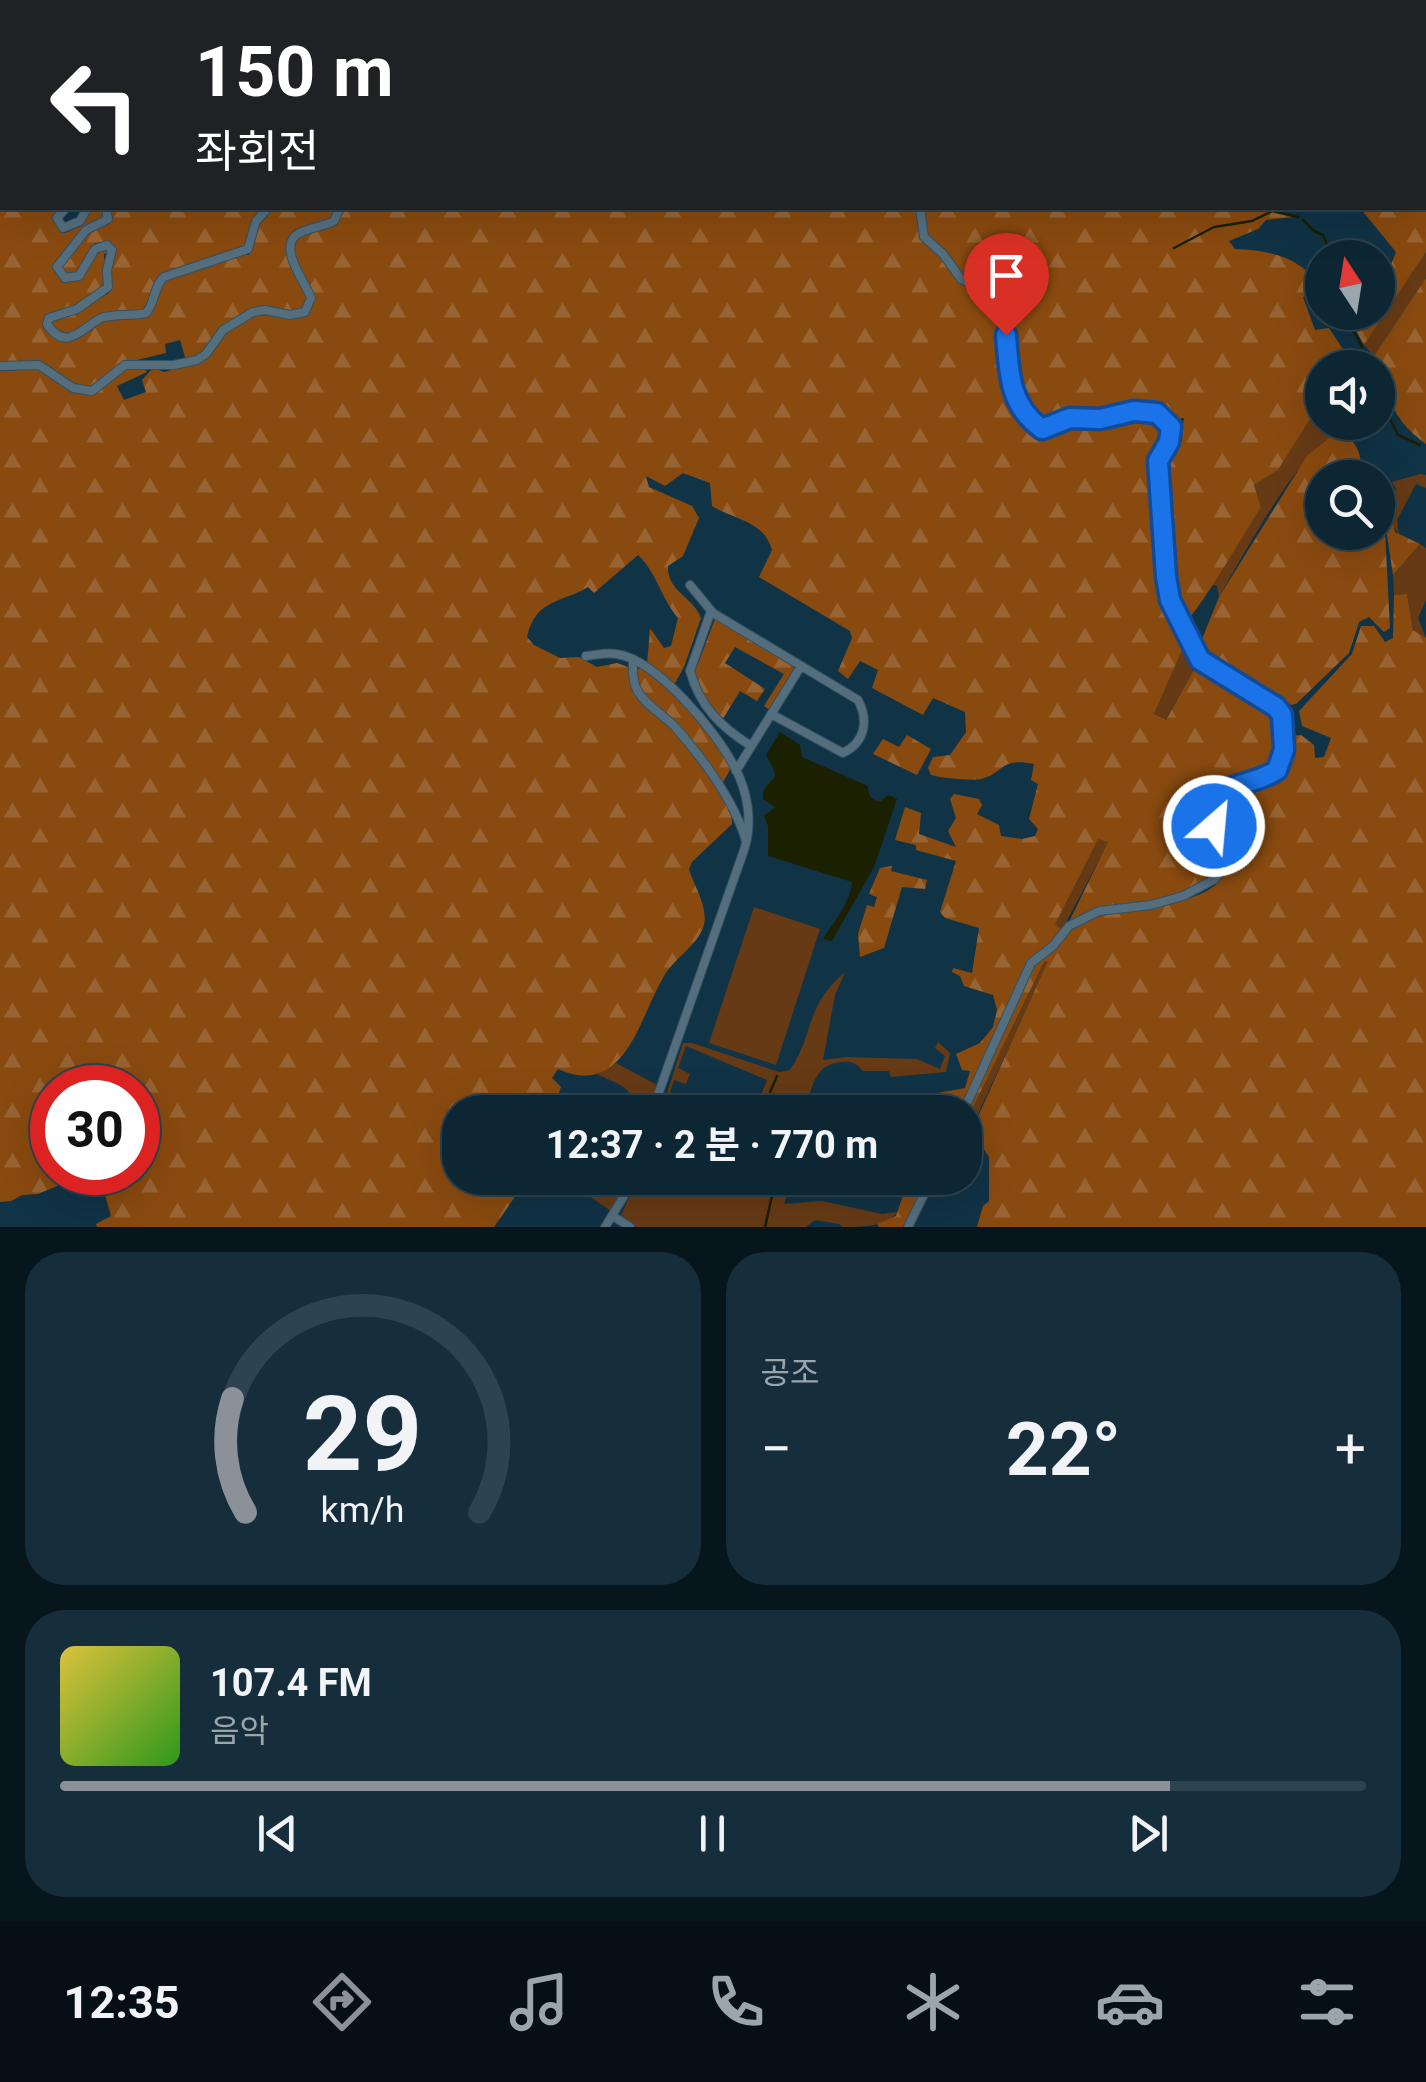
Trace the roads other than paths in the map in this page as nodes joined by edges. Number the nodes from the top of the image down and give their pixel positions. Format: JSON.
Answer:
{"nodes":[{"id":1,"x":64,"y":210,"type":"edge"},
{"id":2,"x":86,"y":210,"type":"edge"},
{"id":3,"x":106,"y":210,"type":"edge"},
{"id":4,"x":266,"y":210,"type":"edge"},
{"id":5,"x":339,"y":210,"type":"edge"},
{"id":6,"x":920,"y":210,"type":"edge"},
{"id":7,"x":0,"y":366,"type":"edge"},
{"id":8,"x":690,"y":585,"type":"dead end"},
{"id":9,"x":712,"y":611,"type":"junction"},
{"id":10,"x":586,"y":656,"type":"dead end"},
{"id":11,"x":633,"y":659,"type":"junction"},
{"id":12,"x":801,"y":666,"type":"junction"},
{"id":13,"x":771,"y":714,"type":"junction"},
{"id":14,"x":751,"y":746,"type":"junction"},
{"id":15,"x":736,"y":771,"type":"junction"},
{"id":16,"x":746,"y":842,"type":"junction"},
{"id":17,"x":658,"y":1095,"type":"edge"},
{"id":18,"x":971,"y":1095,"type":"edge"},
{"id":19,"x":622,"y":1195,"type":"edge"},
{"id":20,"x":924,"y":1195,"type":"edge"},
{"id":21,"x":612,"y":1216,"type":"junction"},
{"id":22,"x":606,"y":1227,"type":"edge"},
{"id":23,"x":630,"y":1227,"type":"edge"},
{"id":24,"x":908,"y":1227,"type":"edge"}],
"edges":[{"from":1,"to":2,"type":"street"},
{"from":3,"to":4,"type":"street"},
{"from":5,"to":7,"type":"street"},
{"from":6,"to":18,"type":"street"},
{"from":8,"to":9,"type":"street"},
{"from":9,"to":12,"type":"street"},
{"from":9,"to":14,"type":"street"},
{"from":10,"to":11,"type":"street"},
{"from":11,"to":15,"type":"street"},
{"from":11,"to":16,"type":"street"},
{"from":12,"to":13,"type":"street"},
{"from":12,"to":13,"type":"street"},
{"from":13,"to":14,"type":"street"},
{"from":14,"to":15,"type":"street"},
{"from":15,"to":16,"type":"street"},
{"from":16,"to":17,"type":"street"},
{"from":19,"to":21,"type":"street"},
{"from":20,"to":24,"type":"street"},
{"from":21,"to":22,"type":"street"},
{"from":21,"to":23,"type":"street"}]}
